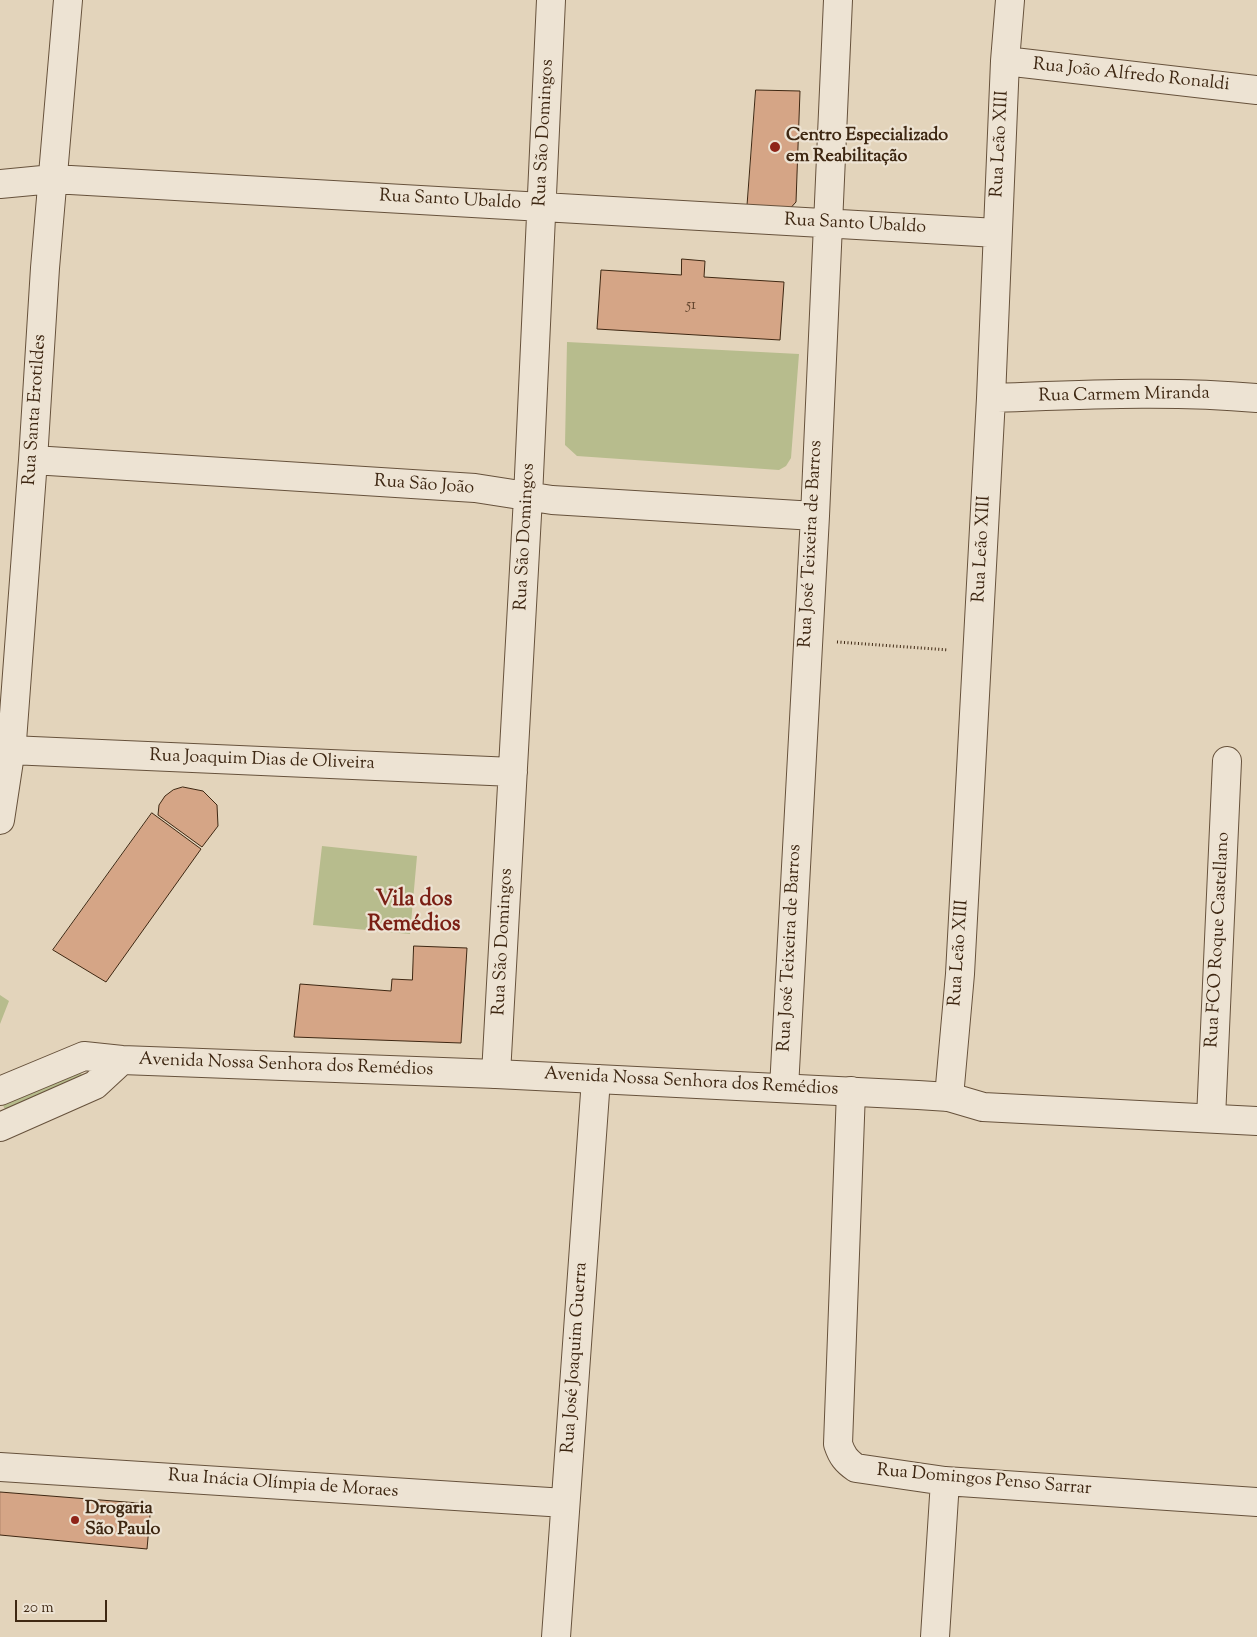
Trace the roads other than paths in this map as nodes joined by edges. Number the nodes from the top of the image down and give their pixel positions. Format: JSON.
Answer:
{"nodes":[{"id":1,"x":68,"y":0,"type":"edge"},
{"id":2,"x":551,"y":0,"type":"edge"},
{"id":3,"x":838,"y":0,"type":"edge"},
{"id":4,"x":1010,"y":0,"type":"edge"},
{"id":5,"x":1004,"y":61,"type":"junction"},
{"id":6,"x":1257,"y":90,"type":"edge"},
{"id":7,"x":53,"y":179,"type":"junction"},
{"id":8,"x":0,"y":184,"type":"edge"},
{"id":9,"x":542,"y":207,"type":"junction"},
{"id":10,"x":828,"y":223,"type":"junction"},
{"id":11,"x":997,"y":233,"type":"junction"},
{"id":12,"x":991,"y":398,"type":"junction"},
{"id":13,"x":1257,"y":398,"type":"edge"},
{"id":14,"x":34,"y":460,"type":"junction"},
{"id":15,"x":528,"y":497,"type":"junction"},
{"id":16,"x":815,"y":516,"type":"junction"},
{"id":17,"x":10,"y":750,"type":"junction"},
{"id":18,"x":1227,"y":761,"type":"dead end"},
{"id":19,"x":513,"y":772,"type":"junction"},
{"id":20,"x":0,"y":820,"type":"edge"},
{"id":21,"x":122,"y":1060,"type":"junction"},
{"id":22,"x":496,"y":1074,"type":"junction"},
{"id":23,"x":596,"y":1079,"type":"junction"},
{"id":24,"x":784,"y":1088,"type":"junction"},
{"id":25,"x":0,"y":1091,"type":"edge"},
{"id":26,"x":850,"y":1091,"type":"junction"},
{"id":27,"x":950,"y":1097,"type":"junction"},
{"id":28,"x":1211,"y":1118,"type":"junction"},
{"id":29,"x":1257,"y":1120,"type":"edge"},
{"id":30,"x":0,"y":1128,"type":"edge"},
{"id":31,"x":0,"y":1467,"type":"edge"},
{"id":32,"x":945,"y":1481,"type":"junction"},
{"id":33,"x":1257,"y":1502,"type":"edge"},
{"id":34,"x":565,"y":1503,"type":"junction"},
{"id":35,"x":556,"y":1637,"type":"edge"},
{"id":36,"x":935,"y":1637,"type":"edge"}],
"edges":[{"from":1,"to":7,"type":"street","name":"Rua Santa Erotildes"},
{"from":2,"to":9,"type":"street","name":"Rua São Domingos"},
{"from":3,"to":10,"type":"street","name":"Rua José Teixeira de Barros"},
{"from":4,"to":5,"type":"street","name":"Rua Leão XIII"},
{"from":5,"to":6,"type":"street","name":"Rua João Alfredo Ronaldi"},
{"from":5,"to":11,"type":"street","name":"Rua Leão XIII"},
{"from":7,"to":8,"type":"street","name":"Rua Santo Ubaldo"},
{"from":7,"to":9,"type":"street","name":"Rua Santo Ubaldo"},
{"from":7,"to":14,"type":"street","name":"Rua Santa Erotildes"},
{"from":9,"to":10,"type":"street","name":"Rua Santo Ubaldo"},
{"from":9,"to":15,"type":"street","name":"Rua São Domingos"},
{"from":10,"to":11,"type":"street","name":"Rua Santo Ubaldo"},
{"from":10,"to":16,"type":"street","name":"Rua José Teixeira de Barros"},
{"from":11,"to":12,"type":"street","name":"Rua Leão XIII"},
{"from":12,"to":13,"type":"street","name":"Rua Carmem Miranda"},
{"from":12,"to":27,"type":"street","name":"Rua Leão XIII"},
{"from":14,"to":15,"type":"street","name":"Rua São João"},
{"from":14,"to":17,"type":"street","name":"Rua Santa Erotildes"},
{"from":15,"to":16,"type":"street","name":"Rua São João"},
{"from":15,"to":19,"type":"street","name":"Rua São Domingos"},
{"from":16,"to":24,"type":"street","name":"Rua José Teixeira de Barros"},
{"from":17,"to":19,"type":"street","name":"Rua Joaquim Dias de Oliveira"},
{"from":17,"to":20,"type":"street","name":"Rua Santa Erotildes"},
{"from":18,"to":28,"type":"street","name":"Rua FCO Roque Castellano"},
{"from":19,"to":22,"type":"street","name":"Rua São Domingos"},
{"from":21,"to":22,"type":"street","name":"Avenida Nossa Senhora dos Remédios"},
{"from":21,"to":25,"type":"street","name":"Avenida Nossa Senhora dos Remédios"},
{"from":21,"to":30,"type":"street","name":"Avenida Nossa Senhora dos Remédios"},
{"from":22,"to":23,"type":"street","name":"Avenida Nossa Senhora dos Remédios"},
{"from":23,"to":24,"type":"street","name":"Avenida Nossa Senhora dos Remédios"},
{"from":23,"to":34,"type":"street","name":"Rua José Joaquim Guerra"},
{"from":24,"to":26,"type":"street","name":"Avenida Nossa Senhora dos Remédios"},
{"from":26,"to":27,"type":"street","name":"Avenida Nossa Senhora dos Remédios"},
{"from":26,"to":32,"type":"street","name":"Rua Domingos Penso Sarrar"},
{"from":27,"to":28,"type":"street","name":"Avenida Nossa Senhora dos Remédios"},
{"from":28,"to":29,"type":"street","name":"Avenida Nossa Senhora dos Remédios"},
{"from":31,"to":34,"type":"street","name":"Rua Inácia Olímpia de Moraes"},
{"from":32,"to":33,"type":"street","name":"Rua Domingos Penso Sarrar"},
{"from":32,"to":36,"type":"street"},
{"from":34,"to":35,"type":"street","name":"Rua José Joaquim Guerra"}]}
